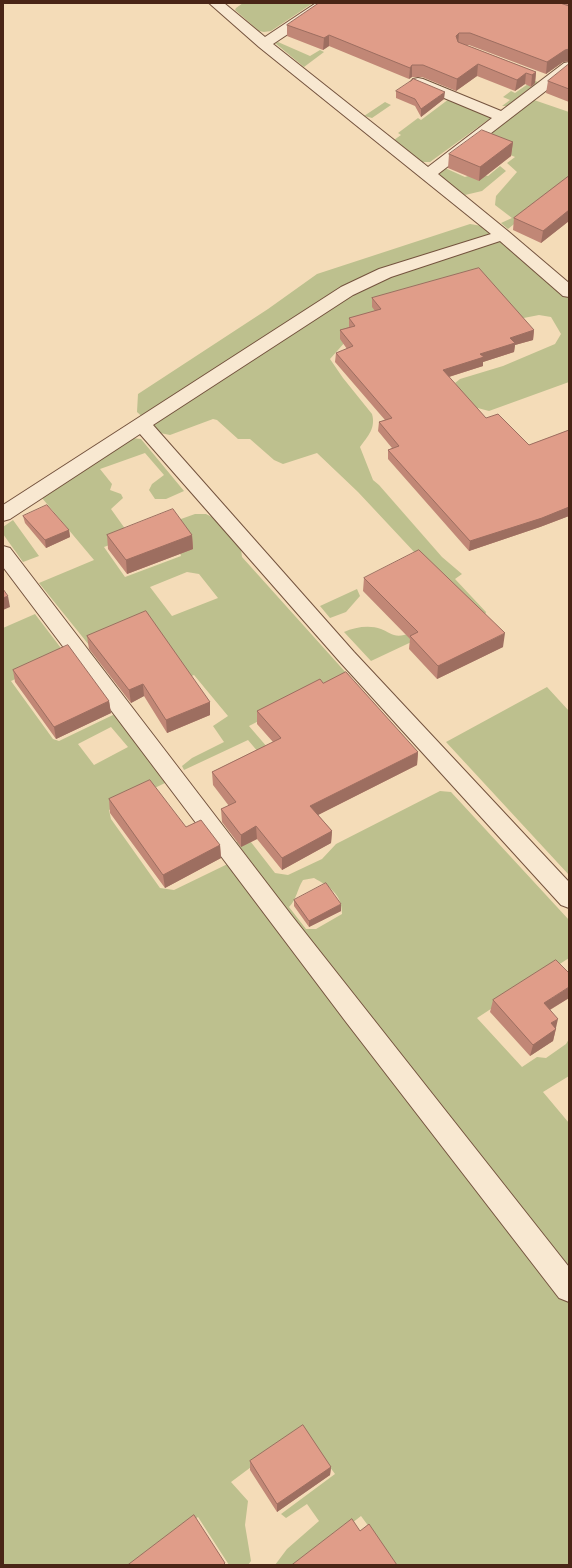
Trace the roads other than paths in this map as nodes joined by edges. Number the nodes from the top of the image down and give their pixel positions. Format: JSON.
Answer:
{"nodes":[{"id":1,"x":324,"y":3,"type":"edge"},
{"id":2,"x":222,"y":5,"type":"edge"},
{"id":3,"x":264,"y":44,"type":"junction"},
{"id":4,"x":569,"y":66,"type":"edge"},
{"id":5,"x":534,"y":77,"type":"edge"},
{"id":6,"x":417,"y":81,"type":"edge"},
{"id":7,"x":548,"y":82,"type":"junction"},
{"id":8,"x":503,"y":117,"type":"junction"},
{"id":9,"x":427,"y":175,"type":"junction"},
{"id":10,"x":503,"y":235,"type":"junction"},
{"id":11,"x":569,"y":270,"type":"edge"},
{"id":12,"x":556,"y":281,"type":"junction"},
{"id":13,"x":569,"y":292,"type":"edge"},
{"id":14,"x":141,"y":424,"type":"junction"},
{"id":15,"x":3,"y":514,"type":"edge"},
{"id":16,"x":3,"y":553,"type":"edge"},
{"id":17,"x":569,"y":898,"type":"edge"},
{"id":18,"x":569,"y":1289,"type":"edge"}],
"edges":[{"from":1,"to":3,"type":"street"},
{"from":2,"to":3,"type":"street"},
{"from":3,"to":9,"type":"street"},
{"from":4,"to":7,"type":"street"},
{"from":5,"to":7,"type":"street"},
{"from":6,"to":8,"type":"street"},
{"from":7,"to":8,"type":"street"},
{"from":8,"to":9,"type":"street"},
{"from":9,"to":10,"type":"street"},
{"from":10,"to":12,"type":"street"},
{"from":10,"to":14,"type":"street"},
{"from":11,"to":12,"type":"street"},
{"from":12,"to":13,"type":"street"},
{"from":14,"to":15,"type":"street"},
{"from":14,"to":17,"type":"street"},
{"from":16,"to":18,"type":"street"}]}
